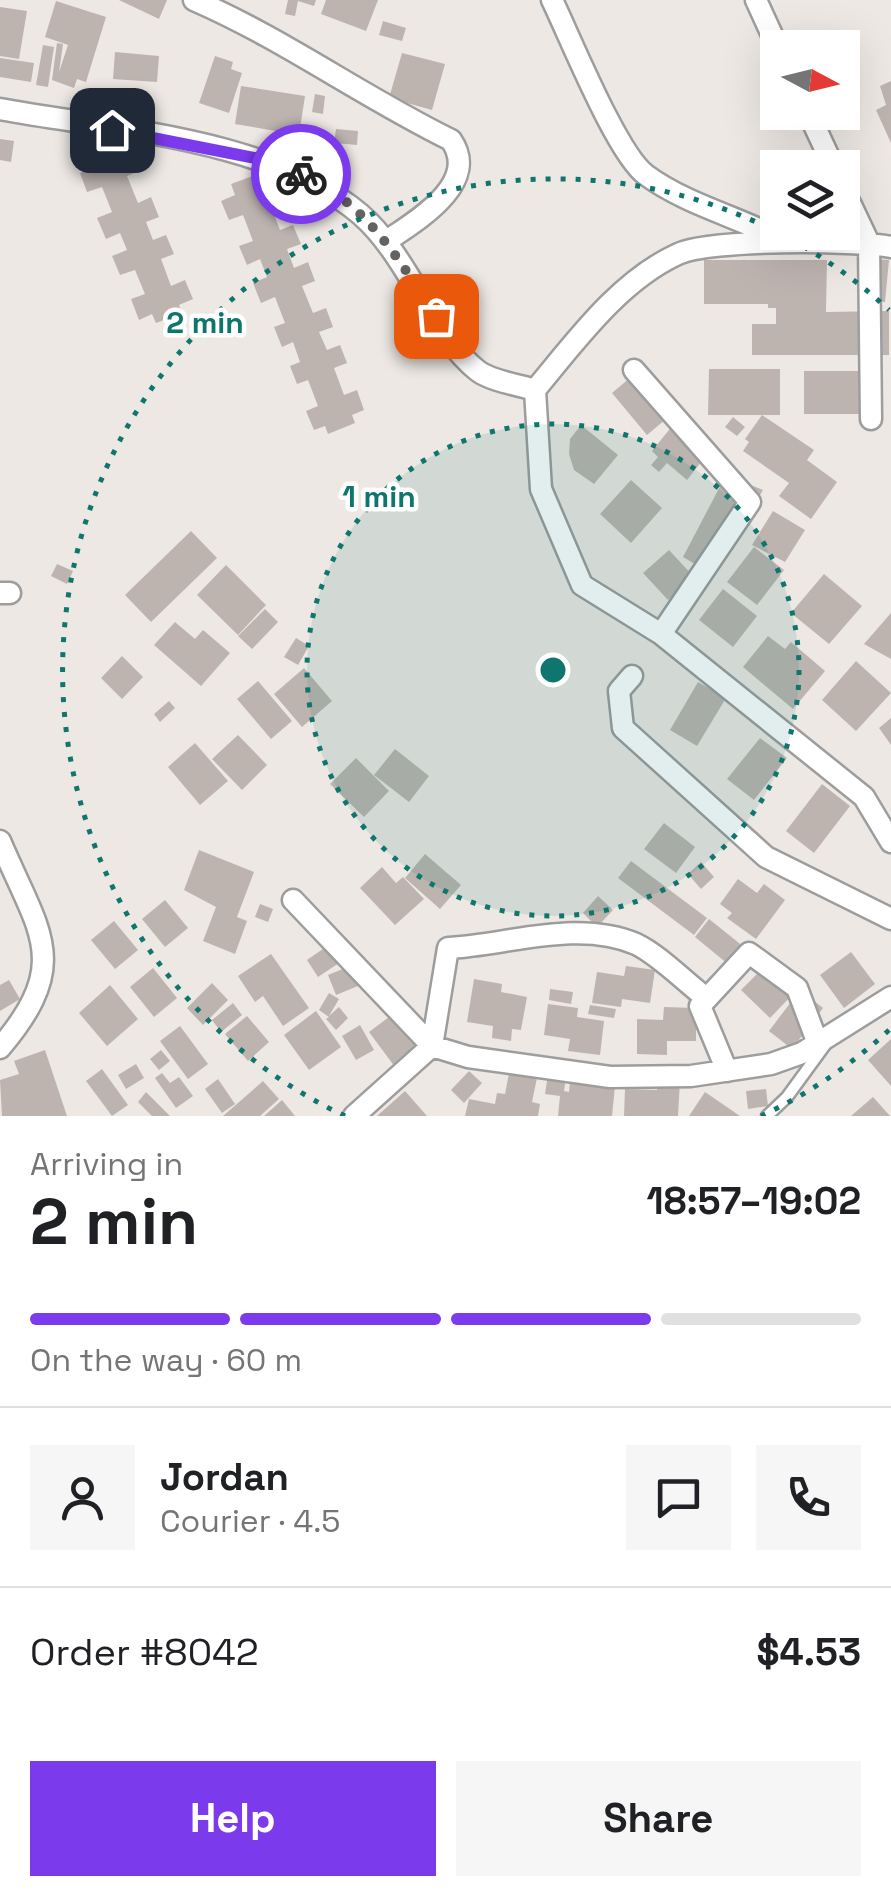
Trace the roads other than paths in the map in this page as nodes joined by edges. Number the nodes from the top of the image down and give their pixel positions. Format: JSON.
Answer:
{"nodes":[{"id":1,"x":194,"y":0,"type":"edge"},
{"id":2,"x":552,"y":0,"type":"edge"},
{"id":3,"x":756,"y":0,"type":"edge"},
{"id":4,"x":770,"y":30,"type":"edge"},
{"id":5,"x":0,"y":109,"type":"edge"},
{"id":6,"x":860,"y":223,"type":"edge"},
{"id":7,"x":760,"y":228,"type":"edge"},
{"id":8,"x":388,"y":240,"type":"junction"},
{"id":9,"x":860,"y":242,"type":"edge"},
{"id":10,"x":869,"y":242,"type":"junction"},
{"id":11,"x":760,"y":244,"type":"edge"},
{"id":12,"x":891,"y":247,"type":"edge"},
{"id":13,"x":634,"y":370,"type":"dead end"},
{"id":14,"x":535,"y":390,"type":"junction"},
{"id":15,"x":871,"y":418,"type":"dead end"},
{"id":16,"x":661,"y":634,"type":"junction"},
{"id":17,"x":632,"y":676,"type":"dead end"},
{"id":18,"x":0,"y":841,"type":"edge"},
{"id":19,"x":891,"y":842,"type":"edge"},
{"id":20,"x":293,"y":900,"type":"dead end"},
{"id":21,"x":891,"y":919,"type":"edge"},
{"id":22,"x":705,"y":997,"type":"junction"},
{"id":23,"x":891,"y":997,"type":"edge"},
{"id":24,"x":825,"y":1040,"type":"junction"},
{"id":25,"x":432,"y":1046,"type":"junction"},
{"id":26,"x":0,"y":1048,"type":"edge"},
{"id":27,"x":727,"y":1071,"type":"junction"},
{"id":28,"x":354,"y":1116,"type":"edge"},
{"id":29,"x":767,"y":1116,"type":"edge"}],
"edges":[{"from":1,"to":8,"type":"street"},
{"from":2,"to":7,"type":"street"},
{"from":3,"to":4,"type":"street"},
{"from":5,"to":8,"type":"street"},
{"from":6,"to":10,"type":"street"},
{"from":8,"to":14,"type":"street"},
{"from":9,"to":10,"type":"street"},
{"from":10,"to":12,"type":"street"},
{"from":10,"to":15,"type":"street"},
{"from":11,"to":14,"type":"street"},
{"from":13,"to":16,"type":"street"},
{"from":14,"to":16,"type":"street"},
{"from":16,"to":19,"type":"street"},
{"from":17,"to":21,"type":"street"},
{"from":18,"to":26,"type":"street"},
{"from":20,"to":25,"type":"street"},
{"from":22,"to":24,"type":"street"},
{"from":22,"to":25,"type":"street"},
{"from":22,"to":27,"type":"street"},
{"from":23,"to":24,"type":"street"},
{"from":24,"to":27,"type":"street"},
{"from":24,"to":29,"type":"lane"},
{"from":25,"to":27,"type":"street"},
{"from":25,"to":28,"type":"street"}]}
